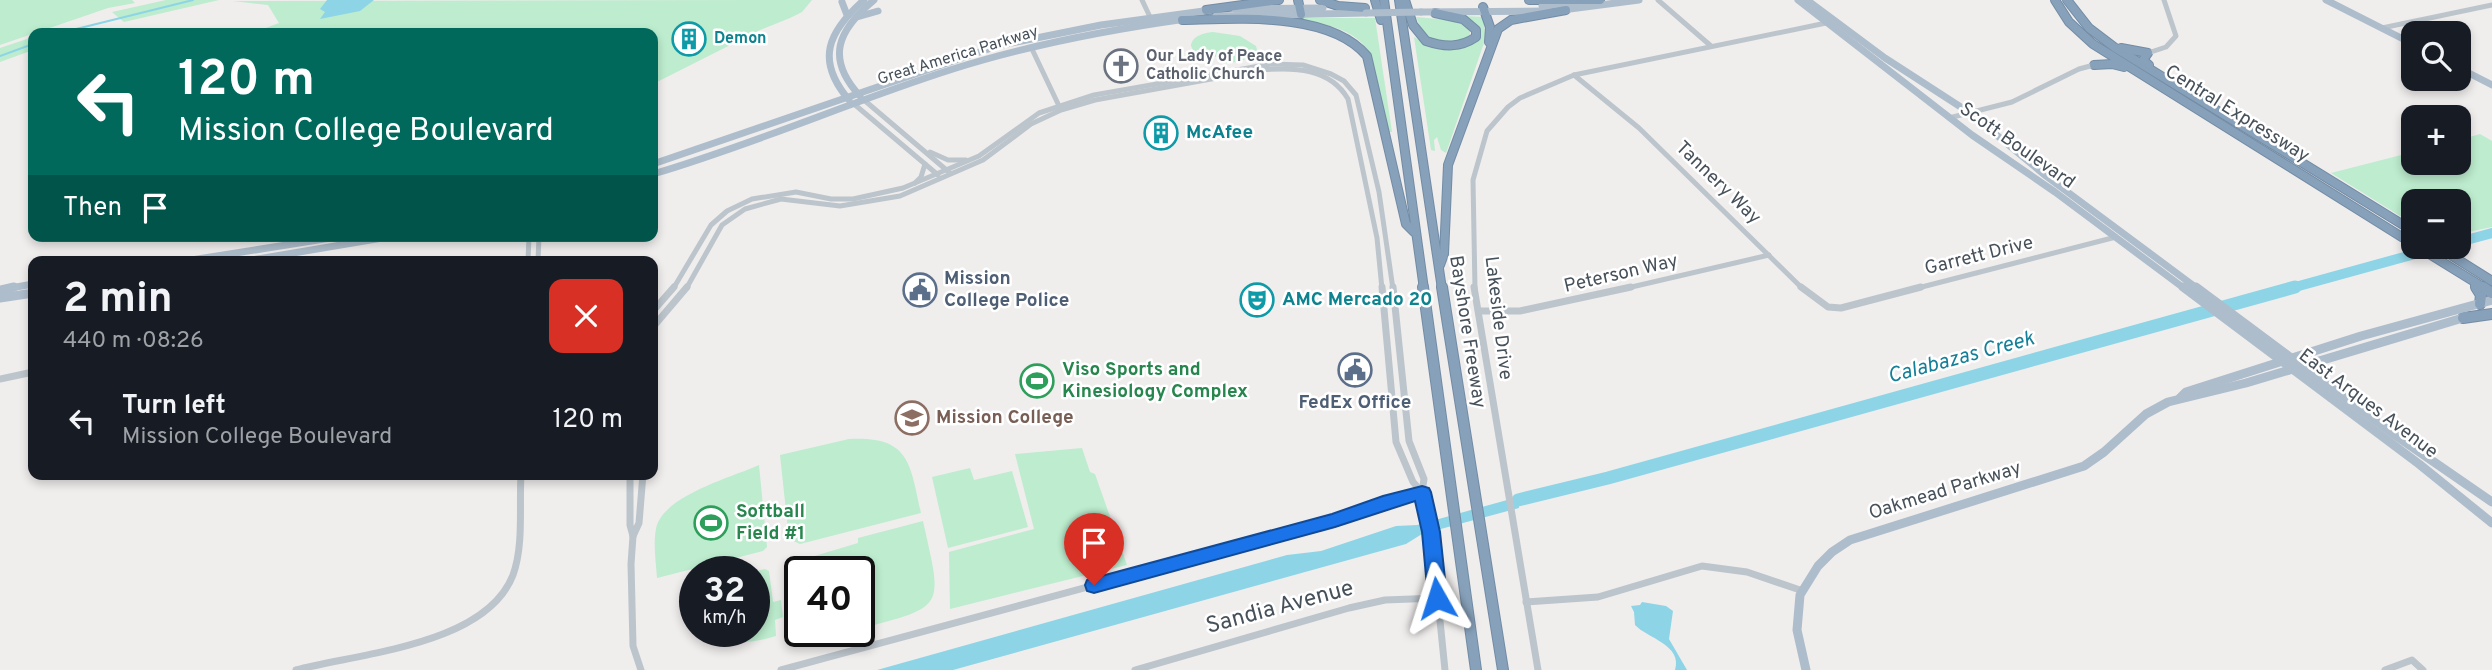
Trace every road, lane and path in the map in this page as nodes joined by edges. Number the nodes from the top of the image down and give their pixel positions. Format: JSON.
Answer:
{"nodes":[{"id":1,"x":864,"y":0,"type":"edge"},
{"id":2,"x":877,"y":0,"type":"edge"},
{"id":3,"x":1142,"y":0,"type":"edge"},
{"id":4,"x":1279,"y":0,"type":"edge"},
{"id":5,"x":1320,"y":0,"type":"edge"},
{"id":6,"x":1375,"y":0,"type":"edge"},
{"id":7,"x":1384,"y":0,"type":"edge"},
{"id":8,"x":1399,"y":0,"type":"edge"},
{"id":9,"x":1405,"y":0,"type":"edge"},
{"id":10,"x":1530,"y":0,"type":"edge"},
{"id":11,"x":1601,"y":0,"type":"edge"},
{"id":12,"x":1639,"y":0,"type":"edge"},
{"id":13,"x":1658,"y":0,"type":"edge"},
{"id":14,"x":1798,"y":0,"type":"edge"},
{"id":15,"x":1807,"y":0,"type":"edge"},
{"id":16,"x":2054,"y":0,"type":"edge"},
{"id":17,"x":2067,"y":0,"type":"edge"},
{"id":18,"x":2164,"y":0,"type":"edge"},
{"id":19,"x":2326,"y":0,"type":"edge"},
{"id":20,"x":842,"y":2,"type":"dead end"},
{"id":21,"x":2492,"y":5,"type":"edge"},
{"id":22,"x":1300,"y":7,"type":"edge"},
{"id":23,"x":1484,"y":9,"type":"junction"},
{"id":24,"x":1206,"y":10,"type":"junction"},
{"id":25,"x":1420,"y":10,"type":"junction"},
{"id":26,"x":1566,"y":10,"type":"junction"},
{"id":27,"x":1365,"y":11,"type":"junction"},
{"id":28,"x":2074,"y":11,"type":"junction"},
{"id":29,"x":1435,"y":13,"type":"junction"},
{"id":30,"x":851,"y":16,"type":"junction"},
{"id":31,"x":1150,"y":17,"type":"junction"},
{"id":32,"x":1182,"y":20,"type":"junction"},
{"id":33,"x":1831,"y":22,"type":"junction"},
{"id":34,"x":2382,"y":28,"type":"junction"},
{"id":35,"x":2401,"y":38,"type":"edge"},
{"id":36,"x":2093,"y":44,"type":"junction"},
{"id":37,"x":1710,"y":46,"type":"junction"},
{"id":38,"x":1031,"y":47,"type":"junction"},
{"id":39,"x":1489,"y":49,"type":"junction"},
{"id":40,"x":1390,"y":50,"type":"junction"},
{"id":41,"x":2148,"y":53,"type":"junction"},
{"id":42,"x":2094,"y":65,"type":"junction"},
{"id":43,"x":2136,"y":71,"type":"junction"},
{"id":44,"x":2471,"y":74,"type":"edge"},
{"id":45,"x":1574,"y":75,"type":"junction"},
{"id":46,"x":846,"y":81,"type":"junction"},
{"id":47,"x":835,"y":82,"type":"junction"},
{"id":48,"x":883,"y":83,"type":"junction"},
{"id":49,"x":2492,"y":85,"type":"edge"},
{"id":50,"x":856,"y":93,"type":"junction"},
{"id":51,"x":846,"y":97,"type":"junction"},
{"id":52,"x":864,"y":100,"type":"junction"},
{"id":53,"x":2204,"y":103,"type":"junction"},
{"id":54,"x":854,"y":104,"type":"junction"},
{"id":55,"x":823,"y":106,"type":"junction"},
{"id":56,"x":1060,"y":107,"type":"junction"},
{"id":57,"x":1970,"y":113,"type":"junction"},
{"id":58,"x":1949,"y":118,"type":"junction"},
{"id":59,"x":924,"y":150,"type":"junction"},
{"id":60,"x":971,"y":160,"type":"junction"},
{"id":61,"x":658,"y":162,"type":"edge"},
{"id":62,"x":925,"y":163,"type":"junction"},
{"id":63,"x":658,"y":172,"type":"edge"},
{"id":64,"x":949,"y":172,"type":"junction"},
{"id":65,"x":939,"y":177,"type":"junction"},
{"id":66,"x":914,"y":183,"type":"junction"},
{"id":67,"x":2401,"y":224,"type":"edge"},
{"id":68,"x":1414,"y":232,"type":"junction"},
{"id":69,"x":2120,"y":236,"type":"junction"},
{"id":70,"x":2401,"y":236,"type":"edge"},
{"id":71,"x":304,"y":242,"type":"edge"},
{"id":72,"x":358,"y":242,"type":"edge"},
{"id":73,"x":1769,"y":255,"type":"junction"},
{"id":74,"x":216,"y":256,"type":"edge"},
{"id":75,"x":276,"y":256,"type":"edge"},
{"id":76,"x":2437,"y":259,"type":"edge"},
{"id":77,"x":2457,"y":259,"type":"edge"},
{"id":78,"x":1438,"y":269,"type":"junction"},
{"id":79,"x":2489,"y":279,"type":"edge"},
{"id":80,"x":2473,"y":282,"type":"junction"},
{"id":81,"x":28,"y":285,"type":"edge"},
{"id":82,"x":0,"y":290,"type":"edge"},
{"id":83,"x":2492,"y":293,"type":"edge"},
{"id":84,"x":28,"y":294,"type":"edge"},
{"id":85,"x":0,"y":298,"type":"edge"},
{"id":86,"x":2492,"y":300,"type":"edge"},
{"id":87,"x":2480,"y":304,"type":"junction"},
{"id":88,"x":658,"y":306,"type":"edge"},
{"id":89,"x":1841,"y":308,"type":"joint"},
{"id":90,"x":1479,"y":311,"type":"junction"},
{"id":91,"x":2492,"y":312,"type":"edge"},
{"id":92,"x":2225,"y":314,"type":"joint"},
{"id":93,"x":2463,"y":318,"type":"joint"},
{"id":94,"x":658,"y":321,"type":"edge"},
{"id":95,"x":2286,"y":359,"type":"junction"},
{"id":96,"x":2302,"y":366,"type":"junction"},
{"id":97,"x":2291,"y":369,"type":"junction"},
{"id":98,"x":28,"y":373,"type":"edge"},
{"id":99,"x":0,"y":379,"type":"edge"},
{"id":100,"x":2180,"y":398,"type":"junction"},
{"id":101,"x":520,"y":480,"type":"edge"},
{"id":102,"x":629,"y":480,"type":"edge"},
{"id":103,"x":643,"y":480,"type":"edge"},
{"id":104,"x":1422,"y":492,"type":"junction"},
{"id":105,"x":2492,"y":502,"type":"edge"},
{"id":106,"x":2492,"y":523,"type":"edge"},
{"id":107,"x":633,"y":536,"type":"junction"},
{"id":108,"x":1800,"y":590,"type":"junction"},
{"id":109,"x":1437,"y":598,"type":"junction"},
{"id":110,"x":1526,"y":602,"type":"junction"},
{"id":111,"x":296,"y":670,"type":"edge"},
{"id":112,"x":641,"y":670,"type":"edge"},
{"id":113,"x":781,"y":670,"type":"edge"},
{"id":114,"x":1135,"y":670,"type":"edge"},
{"id":115,"x":1445,"y":670,"type":"edge"},
{"id":116,"x":1476,"y":670,"type":"edge"},
{"id":117,"x":1503,"y":670,"type":"edge"},
{"id":118,"x":1538,"y":670,"type":"edge"},
{"id":119,"x":1806,"y":670,"type":"edge"},
{"id":120,"x":2385,"y":670,"type":"edge"},
{"id":121,"x":2423,"y":670,"type":"edge"}],
"edges":[{"from":1,"to":30,"type":"main road"},
{"from":2,"to":30,"type":"main road"},
{"from":2,"to":30,"type":"main road"},
{"from":3,"to":31,"type":"street"},
{"from":4,"to":24,"type":"highway"},
{"from":5,"to":27,"type":"highway"},
{"from":6,"to":40,"type":"highway"},
{"from":7,"to":40,"type":"highway","name":"Bayshore Freeway"},
{"from":8,"to":78,"type":"highway","name":"Bayshore Freeway"},
{"from":9,"to":29,"type":"highway"},
{"from":10,"to":11,"type":"highway"},
{"from":11,"to":23,"type":"main road"},
{"from":12,"to":26,"type":"main road"},
{"from":13,"to":37,"type":"street"},
{"from":14,"to":33,"type":"main road","name":"Scott Boulevard"},
{"from":15,"to":33,"type":"main road","name":"Scott Boulevard"},
{"from":16,"to":36,"type":"highway","name":"Central Expressway"},
{"from":17,"to":28,"type":"highway","name":"Central Expressway"},
{"from":18,"to":41,"type":"street"},
{"from":19,"to":34,"type":"main road"},
{"from":20,"to":30,"type":"main road"},
{"from":21,"to":34,"type":"street"},
{"from":22,"to":24,"type":"main road","name":"Great America Parkway"},
{"from":22,"to":27,"type":"main road","name":"Great America Parkway"},
{"from":22,"to":32,"type":"main road","name":"Great America Parkway"},
{"from":23,"to":25,"type":"main road"},
{"from":23,"to":26,"type":"main road"},
{"from":23,"to":29,"type":"main road"},
{"from":23,"to":39,"type":"highway"},
{"from":24,"to":31,"type":"main road","name":"Great America Parkway"},
{"from":25,"to":27,"type":"main road","name":"Great America Parkway","bridge":true},
{"from":25,"to":29,"type":"main road"},
{"from":26,"to":39,"type":"highway"},
{"from":28,"to":41,"type":"highway"},
{"from":28,"to":53,"type":"highway","name":"Central Expressway"},
{"from":30,"to":46,"type":"main road"},
{"from":30,"to":47,"type":"main road"},
{"from":31,"to":48,"type":"main road","name":"Great America Parkway"},
{"from":32,"to":38,"type":"main road","name":"Great America Parkway"},
{"from":32,"to":68,"type":"highway"},
{"from":33,"to":37,"type":"street","name":"Lakeside Drive"},
{"from":33,"to":57,"type":"main road","name":"Scott Boulevard"},
{"from":33,"to":58,"type":"main road","name":"Scott Boulevard"},
{"from":34,"to":35,"type":"main road"},
{"from":36,"to":42,"type":"highway"},
{"from":36,"to":43,"type":"highway","name":"Central Expressway"},
{"from":37,"to":45,"type":"street","name":"Lakeside Drive"},
{"from":38,"to":52,"type":"main road","name":"Great America Parkway"},
{"from":38,"to":56,"type":"street"},
{"from":39,"to":78,"type":"highway"},
{"from":40,"to":68,"type":"highway","name":"Bayshore Freeway"},
{"from":41,"to":53,"type":"highway"},
{"from":42,"to":43,"type":"highway"},
{"from":42,"to":57,"type":"street"},
{"from":43,"to":70,"type":"highway","name":"Central Expressway"},
{"from":44,"to":49,"type":"main road"},
{"from":45,"to":73,"type":"street","name":"Tannery Way"},
{"from":45,"to":90,"type":"street","name":"Lakeside Drive"},
{"from":46,"to":48,"type":"main road"},
{"from":46,"to":50,"type":"main road"},
{"from":47,"to":51,"type":"main road"},
{"from":47,"to":55,"type":"main road"},
{"from":48,"to":50,"type":"main road","name":"Great America Parkway"},
{"from":50,"to":51,"type":"main road","name":"Great America Parkway"},
{"from":50,"to":52,"type":"main road"},
{"from":51,"to":54,"type":"main road"},
{"from":51,"to":55,"type":"main road","name":"Great America Parkway"},
{"from":52,"to":54,"type":"main road","name":"Great America Parkway"},
{"from":52,"to":59,"type":"street"},
{"from":53,"to":67,"type":"highway","name":"Central Expressway"},
{"from":54,"to":62,"type":"street"},
{"from":54,"to":63,"type":"main road","name":"Great America Parkway"},
{"from":55,"to":61,"type":"main road","name":"Great America Parkway"},
{"from":56,"to":60,"type":"street"},
{"from":56,"to":64,"type":"street"},
{"from":56,"to":104,"type":"street"},
{"from":56,"to":104,"type":"street"},
{"from":57,"to":58,"type":"street"},
{"from":57,"to":69,"type":"main road","name":"Scott Boulevard"},
{"from":58,"to":69,"type":"main road","name":"Scott Boulevard"},
{"from":59,"to":60,"type":"street"},
{"from":59,"to":64,"type":"street"},
{"from":60,"to":64,"type":"street"},
{"from":62,"to":65,"type":"street"},
{"from":62,"to":66,"type":"street"},
{"from":64,"to":65,"type":"street"},
{"from":65,"to":66,"type":"street"},
{"from":65,"to":94,"type":"street"},
{"from":66,"to":88,"type":"street"},
{"from":68,"to":116,"type":"highway","name":"Bayshore Freeway"},
{"from":69,"to":89,"type":"street","name":"Garrett Drive"},
{"from":69,"to":92,"type":"main road","name":"Scott Boulevard"},
{"from":71,"to":74,"type":"main road"},
{"from":72,"to":75,"type":"main road"},
{"from":73,"to":89,"type":"street","name":"Tannery Way"},
{"from":73,"to":90,"type":"street","name":"Peterson Way"},
{"from":76,"to":80,"type":"highway","name":"Central Expressway"},
{"from":77,"to":79,"type":"highway"},
{"from":78,"to":117,"type":"highway","name":"Bayshore Freeway"},
{"from":80,"to":83,"type":"highway","name":"Central Expressway"},
{"from":80,"to":87,"type":"highway"},
{"from":81,"to":82,"type":"main road"},
{"from":84,"to":85,"type":"main road"},
{"from":86,"to":87,"type":"main road","name":"Oakmead Parkway"},
{"from":87,"to":95,"type":"main road","name":"Oakmead Parkway"},
{"from":90,"to":110,"type":"street","name":"Lakeside Drive"},
{"from":91,"to":93,"type":"highway"},
{"from":92,"to":95,"type":"main road","name":"East Arques Avenue"},
{"from":93,"to":96,"type":"main road","name":"Oakmead Parkway"},
{"from":95,"to":96,"type":"main road","name":"East Arques Avenue"},
{"from":95,"to":97,"type":"main road","name":"East Arques Avenue"},
{"from":95,"to":100,"type":"main road","name":"Oakmead Parkway"},
{"from":96,"to":97,"type":"main road","name":"Oakmead Parkway"},
{"from":96,"to":105,"type":"main road","name":"East Arques Avenue"},
{"from":97,"to":100,"type":"main road","name":"Oakmead Parkway"},
{"from":97,"to":106,"type":"main road","name":"East Arques Avenue"},
{"from":98,"to":99,"type":"street"},
{"from":100,"to":108,"type":"main road","name":"Oakmead Parkway"},
{"from":101,"to":111,"type":"street"},
{"from":102,"to":107,"type":"street"},
{"from":103,"to":107,"type":"street"},
{"from":104,"to":109,"type":"street"},
{"from":104,"to":113,"type":"street"},
{"from":107,"to":112,"type":"street"},
{"from":108,"to":110,"type":"street"},
{"from":108,"to":119,"type":"main road"},
{"from":109,"to":114,"type":"street","name":"Sandia Avenue"},
{"from":109,"to":115,"type":"street"},
{"from":110,"to":118,"type":"street","name":"Lakeside Drive"},
{"from":120,"to":121,"type":"street"}]}
